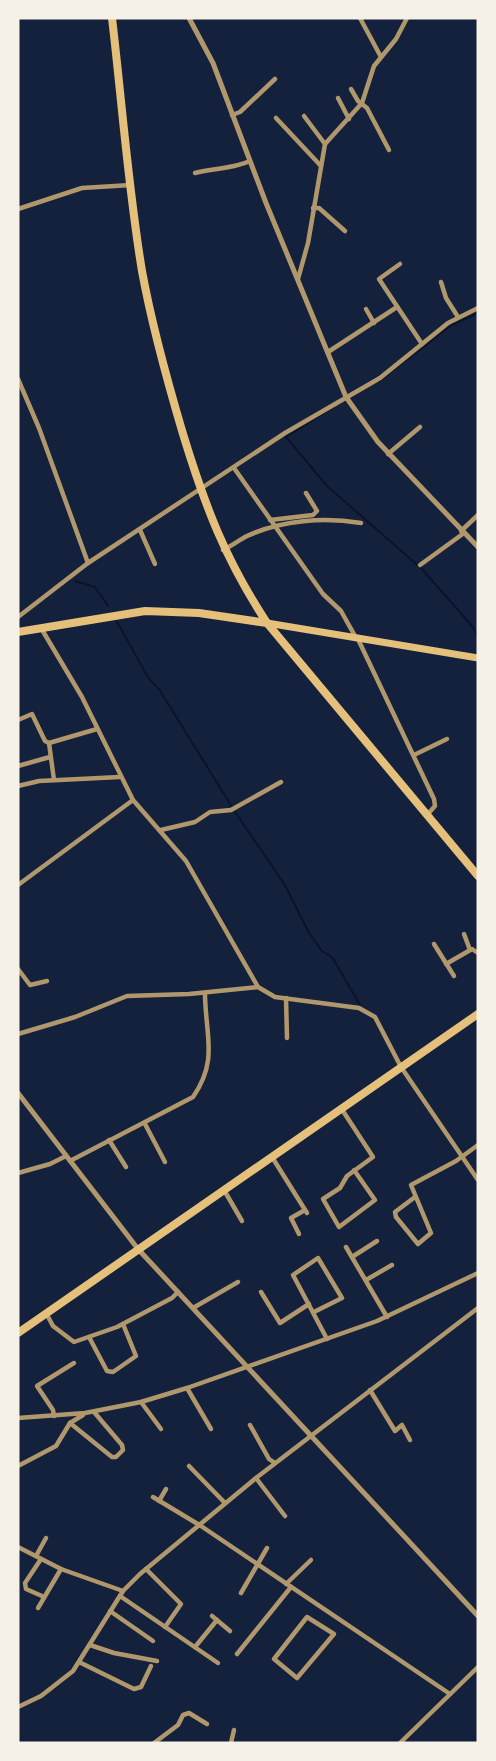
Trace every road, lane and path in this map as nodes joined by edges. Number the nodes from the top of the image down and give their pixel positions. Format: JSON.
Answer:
{"nodes":[{"id":1,"x":112,"y":18,"type":"edge"},
{"id":2,"x":189,"y":18,"type":"edge"},
{"id":3,"x":360,"y":18,"type":"edge"},
{"id":4,"x":407,"y":18,"type":"edge"},
{"id":5,"x":381,"y":57,"type":"junction"},
{"id":6,"x":275,"y":79,"type":"dead end"},
{"id":7,"x":351,"y":89,"type":"dead end"},
{"id":8,"x":338,"y":98,"type":"dead end"},
{"id":9,"x":362,"y":103,"type":"junction"},
{"id":10,"x":232,"y":115,"type":"junction"},
{"id":11,"x":304,"y":116,"type":"dead end"},
{"id":12,"x":276,"y":118,"type":"dead end"},
{"id":13,"x":349,"y":119,"type":"junction"},
{"id":14,"x":325,"y":144,"type":"junction"},
{"id":15,"x":389,"y":150,"type":"dead end"},
{"id":16,"x":250,"y":161,"type":"junction"},
{"id":17,"x":321,"y":166,"type":"junction"},
{"id":18,"x":195,"y":173,"type":"dead end"},
{"id":19,"x":131,"y":185,"type":"junction"},
{"id":20,"x":313,"y":208,"type":"junction"},
{"id":21,"x":18,"y":209,"type":"edge"},
{"id":22,"x":345,"y":231,"type":"dead end"},
{"id":23,"x":400,"y":264,"type":"dead end"},
{"id":24,"x":298,"y":279,"type":"junction"},
{"id":25,"x":441,"y":282,"type":"dead end"},
{"id":26,"x":397,"y":307,"type":"junction"},
{"id":27,"x":478,"y":308,"type":"edge"},
{"id":28,"x":366,"y":309,"type":"dead end"},
{"id":29,"x":458,"y":318,"type":"junction"},
{"id":30,"x":374,"y":323,"type":"junction"},
{"id":31,"x":422,"y":344,"type":"junction"},
{"id":32,"x":328,"y":352,"type":"junction"},
{"id":33,"x":18,"y":379,"type":"edge"},
{"id":34,"x":346,"y":397,"type":"junction"},
{"id":35,"x":420,"y":427,"type":"dead end"},
{"id":36,"x":388,"y":454,"type":"junction"},
{"id":37,"x":234,"y":468,"type":"junction"},
{"id":38,"x":200,"y":491,"type":"junction"},
{"id":39,"x":306,"y":493,"type":"dead end"},
{"id":40,"x":478,"y":515,"type":"edge"},
{"id":41,"x":270,"y":520,"type":"junction"},
{"id":42,"x":361,"y":523,"type":"dead end"},
{"id":43,"x":275,"y":527,"type":"junction"},
{"id":44,"x":140,"y":530,"type":"junction"},
{"id":45,"x":462,"y":532,"type":"junction"},
{"id":46,"x":478,"y":547,"type":"edge"},
{"id":47,"x":224,"y":550,"type":"junction"},
{"id":48,"x":88,"y":563,"type":"junction"},
{"id":49,"x":155,"y":564,"type":"dead end"},
{"id":50,"x":420,"y":565,"type":"dead end"},
{"id":51,"x":18,"y":617,"type":"edge"},
{"id":52,"x":267,"y":623,"type":"junction"},
{"id":53,"x":41,"y":628,"type":"junction"},
{"id":54,"x":18,"y":632,"type":"edge"},
{"id":55,"x":356,"y":637,"type":"junction"},
{"id":56,"x":476,"y":657,"type":"edge"},
{"id":57,"x":478,"y":664,"type":"edge"},
{"id":58,"x":18,"y":720,"type":"edge"},
{"id":59,"x":97,"y":729,"type":"junction"},
{"id":60,"x":447,"y":739,"type":"dead end"},
{"id":61,"x":49,"y":743,"type":"junction"},
{"id":62,"x":414,"y":755,"type":"junction"},
{"id":63,"x":50,"y":757,"type":"junction"},
{"id":64,"x":18,"y":766,"type":"edge"},
{"id":65,"x":120,"y":777,"type":"junction"},
{"id":66,"x":54,"y":780,"type":"junction"},
{"id":67,"x":280,"y":782,"type":"dead end"},
{"id":68,"x":18,"y":786,"type":"edge"},
{"id":69,"x":133,"y":800,"type":"junction"},
{"id":70,"x":428,"y":815,"type":"junction"},
{"id":71,"x":160,"y":830,"type":"junction"},
{"id":72,"x":478,"y":876,"type":"edge"},
{"id":73,"x":18,"y":885,"type":"edge"},
{"id":74,"x":464,"y":934,"type":"dead end"},
{"id":75,"x":434,"y":944,"type":"dead end"},
{"id":76,"x":470,"y":950,"type":"junction"},
{"id":77,"x":478,"y":953,"type":"edge"},
{"id":78,"x":446,"y":964,"type":"junction"},
{"id":79,"x":18,"y":969,"type":"edge"},
{"id":80,"x":454,"y":976,"type":"dead end"},
{"id":81,"x":46,"y":981,"type":"dead end"},
{"id":82,"x":258,"y":987,"type":"junction"},
{"id":83,"x":205,"y":993,"type":"junction"},
{"id":84,"x":286,"y":998,"type":"junction"},
{"id":85,"x":478,"y":1014,"type":"edge"},
{"id":86,"x":18,"y":1034,"type":"edge"},
{"id":87,"x":287,"y":1038,"type":"dead end"},
{"id":88,"x":401,"y":1067,"type":"junction"},
{"id":89,"x":18,"y":1093,"type":"edge"},
{"id":90,"x":341,"y":1108,"type":"junction"},
{"id":91,"x":145,"y":1124,"type":"junction"},
{"id":92,"x":109,"y":1140,"type":"junction"},
{"id":93,"x":478,"y":1145,"type":"edge"},
{"id":94,"x":461,"y":1156,"type":"junction"},
{"id":95,"x":272,"y":1157,"type":"junction"},
{"id":96,"x":68,"y":1158,"type":"junction"},
{"id":97,"x":165,"y":1162,"type":"dead end"},
{"id":98,"x":126,"y":1167,"type":"dead end"},
{"id":99,"x":354,"y":1170,"type":"junction"},
{"id":100,"x":18,"y":1173,"type":"edge"},
{"id":101,"x":478,"y":1180,"type":"edge"},
{"id":102,"x":224,"y":1190,"type":"junction"},
{"id":103,"x":415,"y":1197,"type":"junction"},
{"id":104,"x":242,"y":1221,"type":"dead end"},
{"id":105,"x":299,"y":1234,"type":"dead end"},
{"id":106,"x":377,"y":1241,"type":"dead end"},
{"id":107,"x":346,"y":1246,"type":"dead end"},
{"id":108,"x":138,"y":1249,"type":"junction"},
{"id":109,"x":352,"y":1257,"type":"junction"},
{"id":110,"x":392,"y":1265,"type":"dead end"},
{"id":111,"x":478,"y":1273,"type":"edge"},
{"id":112,"x":366,"y":1280,"type":"junction"},
{"id":113,"x":238,"y":1282,"type":"dead end"},
{"id":114,"x":178,"y":1292,"type":"junction"},
{"id":115,"x":261,"y":1292,"type":"dead end"},
{"id":116,"x":309,"y":1304,"type":"junction"},
{"id":117,"x":193,"y":1308,"type":"junction"},
{"id":118,"x":478,"y":1308,"type":"edge"},
{"id":119,"x":314,"y":1312,"type":"junction"},
{"id":120,"x":46,"y":1313,"type":"junction"},
{"id":121,"x":387,"y":1317,"type":"junction"},
{"id":122,"x":123,"y":1324,"type":"junction"},
{"id":123,"x":18,"y":1333,"type":"edge"},
{"id":124,"x":89,"y":1337,"type":"junction"},
{"id":125,"x":327,"y":1339,"type":"junction"},
{"id":126,"x":74,"y":1363,"type":"dead end"},
{"id":127,"x":246,"y":1366,"type":"junction"},
{"id":128,"x":187,"y":1388,"type":"junction"},
{"id":129,"x":370,"y":1390,"type":"junction"},
{"id":130,"x":141,"y":1402,"type":"junction"},
{"id":131,"x":94,"y":1412,"type":"junction"},
{"id":132,"x":85,"y":1413,"type":"junction"},
{"id":133,"x":54,"y":1416,"type":"junction"},
{"id":134,"x":18,"y":1418,"type":"edge"},
{"id":135,"x":70,"y":1423,"type":"junction"},
{"id":136,"x":250,"y":1425,"type":"dead end"},
{"id":137,"x":161,"y":1429,"type":"dead end"},
{"id":138,"x":211,"y":1429,"type":"dead end"},
{"id":139,"x":311,"y":1435,"type":"junction"},
{"id":140,"x":410,"y":1440,"type":"dead end"},
{"id":141,"x":275,"y":1463,"type":"junction"},
{"id":142,"x":18,"y":1466,"type":"edge"},
{"id":143,"x":189,"y":1466,"type":"dead end"},
{"id":144,"x":256,"y":1478,"type":"junction"},
{"id":145,"x":166,"y":1489,"type":"dead end"},
{"id":146,"x":153,"y":1497,"type":"dead end"},
{"id":147,"x":159,"y":1501,"type":"junction"},
{"id":148,"x":225,"y":1503,"type":"junction"},
{"id":149,"x":285,"y":1516,"type":"dead end"},
{"id":150,"x":201,"y":1526,"type":"junction"},
{"id":151,"x":46,"y":1538,"type":"dead end"},
{"id":152,"x":18,"y":1547,"type":"edge"},
{"id":153,"x":267,"y":1548,"type":"dead end"},
{"id":154,"x":39,"y":1558,"type":"junction"},
{"id":155,"x":311,"y":1560,"type":"dead end"},
{"id":156,"x":256,"y":1564,"type":"junction"},
{"id":157,"x":61,"y":1569,"type":"junction"},
{"id":158,"x":146,"y":1569,"type":"junction"},
{"id":159,"x":288,"y":1586,"type":"junction"},
{"id":160,"x":121,"y":1593,"type":"junction"},
{"id":161,"x":241,"y":1593,"type":"dead end"},
{"id":162,"x":42,"y":1596,"type":"junction"},
{"id":163,"x":38,"y":1608,"type":"dead end"},
{"id":164,"x":110,"y":1611,"type":"junction"},
{"id":165,"x":212,"y":1616,"type":"dead end"},
{"id":166,"x":334,"y":1616,"type":"junction"},
{"id":167,"x":478,"y":1616,"type":"edge"},
{"id":168,"x":217,"y":1620,"type":"junction"},
{"id":169,"x":165,"y":1627,"type":"junction"},
{"id":170,"x":326,"y":1628,"type":"junction"},
{"id":171,"x":230,"y":1631,"type":"dead end"},
{"id":172,"x":153,"y":1641,"type":"dead end"},
{"id":173,"x":90,"y":1645,"type":"junction"},
{"id":174,"x":195,"y":1647,"type":"junction"},
{"id":175,"x":237,"y":1654,"type":"dead end"},
{"id":176,"x":157,"y":1661,"type":"dead end"},
{"id":177,"x":80,"y":1662,"type":"junction"},
{"id":178,"x":218,"y":1663,"type":"dead end"},
{"id":179,"x":151,"y":1666,"type":"dead end"},
{"id":180,"x":478,"y":1667,"type":"edge"},
{"id":181,"x":450,"y":1694,"type":"junction"},
{"id":182,"x":18,"y":1707,"type":"edge"},
{"id":183,"x":207,"y":1724,"type":"dead end"},
{"id":184,"x":234,"y":1730,"type":"dead end"},
{"id":185,"x":154,"y":1743,"type":"edge"},
{"id":186,"x":231,"y":1743,"type":"edge"},
{"id":187,"x":400,"y":1743,"type":"edge"}],
"edges":[{"from":1,"to":19,"type":"highway"},
{"from":2,"to":10,"type":"street"},
{"from":3,"to":5,"type":"street"},
{"from":4,"to":5,"type":"street"},
{"from":5,"to":9,"type":"street"},
{"from":6,"to":10,"type":"street"},
{"from":7,"to":9,"type":"street"},
{"from":8,"to":13,"type":"street"},
{"from":9,"to":13,"type":"street"},
{"from":9,"to":15,"type":"street"},
{"from":10,"to":16,"type":"street"},
{"from":11,"to":14,"type":"street"},
{"from":12,"to":17,"type":"street"},
{"from":13,"to":14,"type":"street"},
{"from":14,"to":17,"type":"street"},
{"from":16,"to":18,"type":"street"},
{"from":16,"to":24,"type":"street"},
{"from":17,"to":20,"type":"street"},
{"from":19,"to":21,"type":"street"},
{"from":19,"to":38,"type":"highway"},
{"from":20,"to":22,"type":"street"},
{"from":20,"to":24,"type":"street"},
{"from":23,"to":26,"type":"street"},
{"from":24,"to":32,"type":"street"},
{"from":25,"to":29,"type":"street"},
{"from":26,"to":30,"type":"street"},
{"from":26,"to":31,"type":"street"},
{"from":27,"to":29,"type":"street"},
{"from":28,"to":30,"type":"street"},
{"from":29,"to":31,"type":"street"},
{"from":30,"to":32,"type":"street"},
{"from":31,"to":34,"type":"street"},
{"from":32,"to":34,"type":"street"},
{"from":33,"to":48,"type":"street"},
{"from":34,"to":36,"type":"street"},
{"from":34,"to":37,"type":"street"},
{"from":35,"to":36,"type":"street"},
{"from":36,"to":45,"type":"street"},
{"from":37,"to":38,"type":"street"},
{"from":37,"to":41,"type":"street"},
{"from":38,"to":44,"type":"street"},
{"from":38,"to":47,"type":"highway"},
{"from":39,"to":41,"type":"street"},
{"from":40,"to":45,"type":"street"},
{"from":41,"to":43,"type":"street"},
{"from":42,"to":43,"type":"street"},
{"from":43,"to":47,"type":"street"},
{"from":43,"to":55,"type":"street"},
{"from":44,"to":48,"type":"street"},
{"from":44,"to":49,"type":"street"},
{"from":45,"to":46,"type":"street"},
{"from":45,"to":50,"type":"street"},
{"from":47,"to":52,"type":"highway"},
{"from":48,"to":51,"type":"street"},
{"from":52,"to":53,"type":"highway"},
{"from":52,"to":55,"type":"main road"},
{"from":52,"to":70,"type":"highway"},
{"from":53,"to":54,"type":"highway"},
{"from":53,"to":59,"type":"street"},
{"from":55,"to":56,"type":"main road"},
{"from":55,"to":62,"type":"street"},
{"from":56,"to":57,"type":"street"},
{"from":58,"to":61,"type":"street"},
{"from":59,"to":61,"type":"street"},
{"from":59,"to":65,"type":"street"},
{"from":60,"to":62,"type":"street"},
{"from":61,"to":63,"type":"street"},
{"from":62,"to":70,"type":"street"},
{"from":63,"to":64,"type":"street"},
{"from":63,"to":66,"type":"street"},
{"from":65,"to":66,"type":"street"},
{"from":65,"to":69,"type":"street"},
{"from":66,"to":68,"type":"street"},
{"from":67,"to":71,"type":"street"},
{"from":69,"to":71,"type":"street"},
{"from":69,"to":73,"type":"street"},
{"from":70,"to":72,"type":"highway"},
{"from":71,"to":82,"type":"street"},
{"from":74,"to":76,"type":"street"},
{"from":75,"to":78,"type":"street"},
{"from":76,"to":77,"type":"street"},
{"from":76,"to":78,"type":"street"},
{"from":78,"to":80,"type":"street"},
{"from":79,"to":81,"type":"street"},
{"from":82,"to":83,"type":"street"},
{"from":82,"to":84,"type":"street"},
{"from":83,"to":86,"type":"street"},
{"from":83,"to":91,"type":"street"},
{"from":84,"to":87,"type":"street"},
{"from":84,"to":88,"type":"street"},
{"from":85,"to":88,"type":"highway"},
{"from":88,"to":90,"type":"highway"},
{"from":88,"to":94,"type":"street"},
{"from":89,"to":96,"type":"street"},
{"from":90,"to":95,"type":"highway"},
{"from":90,"to":99,"type":"street"},
{"from":91,"to":92,"type":"street"},
{"from":91,"to":97,"type":"street"},
{"from":92,"to":96,"type":"street"},
{"from":92,"to":98,"type":"street"},
{"from":93,"to":94,"type":"street"},
{"from":94,"to":101,"type":"street"},
{"from":94,"to":103,"type":"street"},
{"from":95,"to":102,"type":"highway"},
{"from":95,"to":105,"type":"street"},
{"from":96,"to":100,"type":"street"},
{"from":96,"to":108,"type":"street"},
{"from":99,"to":99,"type":"street"},
{"from":102,"to":104,"type":"street"},
{"from":102,"to":108,"type":"highway"},
{"from":103,"to":103,"type":"street"},
{"from":106,"to":109,"type":"street"},
{"from":107,"to":109,"type":"street"},
{"from":108,"to":114,"type":"street"},
{"from":108,"to":120,"type":"highway"},
{"from":109,"to":112,"type":"street"},
{"from":110,"to":112,"type":"street"},
{"from":111,"to":121,"type":"street"},
{"from":112,"to":121,"type":"street"},
{"from":113,"to":117,"type":"street"},
{"from":114,"to":117,"type":"street"},
{"from":114,"to":122,"type":"street"},
{"from":115,"to":116,"type":"street"},
{"from":116,"to":119,"type":"street"},
{"from":116,"to":119,"type":"street"},
{"from":117,"to":127,"type":"street"},
{"from":118,"to":129,"type":"street"},
{"from":119,"to":125,"type":"street"},
{"from":120,"to":123,"type":"highway"},
{"from":120,"to":124,"type":"street"},
{"from":121,"to":125,"type":"street"},
{"from":122,"to":124,"type":"street"},
{"from":122,"to":124,"type":"street"},
{"from":125,"to":127,"type":"street"},
{"from":126,"to":133,"type":"street"},
{"from":127,"to":128,"type":"street"},
{"from":127,"to":139,"type":"street"},
{"from":128,"to":130,"type":"street"},
{"from":128,"to":138,"type":"street"},
{"from":129,"to":139,"type":"street"},
{"from":129,"to":140,"type":"street"},
{"from":130,"to":131,"type":"street"},
{"from":130,"to":137,"type":"street"},
{"from":131,"to":132,"type":"street"},
{"from":131,"to":135,"type":"street"},
{"from":132,"to":133,"type":"street"},
{"from":132,"to":135,"type":"street"},
{"from":133,"to":134,"type":"street"},
{"from":135,"to":142,"type":"street"},
{"from":136,"to":141,"type":"street"},
{"from":139,"to":141,"type":"street"},
{"from":139,"to":167,"type":"street"},
{"from":141,"to":144,"type":"street"},
{"from":143,"to":148,"type":"street"},
{"from":144,"to":148,"type":"street"},
{"from":144,"to":149,"type":"street"},
{"from":145,"to":147,"type":"street"},
{"from":146,"to":147,"type":"street"},
{"from":147,"to":150,"type":"street"},
{"from":148,"to":150,"type":"street"},
{"from":150,"to":156,"type":"street"},
{"from":150,"to":158,"type":"street"},
{"from":151,"to":154,"type":"street"},
{"from":152,"to":154,"type":"street"},
{"from":153,"to":156,"type":"street"},
{"from":154,"to":157,"type":"street"},
{"from":154,"to":162,"type":"street"},
{"from":155,"to":159,"type":"street"},
{"from":156,"to":159,"type":"street"},
{"from":156,"to":161,"type":"street"},
{"from":157,"to":160,"type":"street"},
{"from":157,"to":162,"type":"street"},
{"from":158,"to":160,"type":"street"},
{"from":158,"to":169,"type":"street"},
{"from":159,"to":166,"type":"street"},
{"from":159,"to":175,"type":"street"},
{"from":160,"to":164,"type":"street"},
{"from":160,"to":169,"type":"street"},
{"from":162,"to":163,"type":"street"},
{"from":164,"to":172,"type":"street"},
{"from":164,"to":173,"type":"street"},
{"from":165,"to":168,"type":"street"},
{"from":166,"to":170,"type":"street"},
{"from":166,"to":181,"type":"street"},
{"from":168,"to":171,"type":"street"},
{"from":168,"to":174,"type":"street"},
{"from":169,"to":174,"type":"street"},
{"from":170,"to":170,"type":"street"},
{"from":173,"to":176,"type":"street"},
{"from":173,"to":177,"type":"street"},
{"from":174,"to":178,"type":"street"},
{"from":177,"to":179,"type":"street"},
{"from":177,"to":182,"type":"street"},
{"from":180,"to":181,"type":"street"},
{"from":181,"to":187,"type":"street"},
{"from":183,"to":185,"type":"street"},
{"from":184,"to":186,"type":"street"}]}
